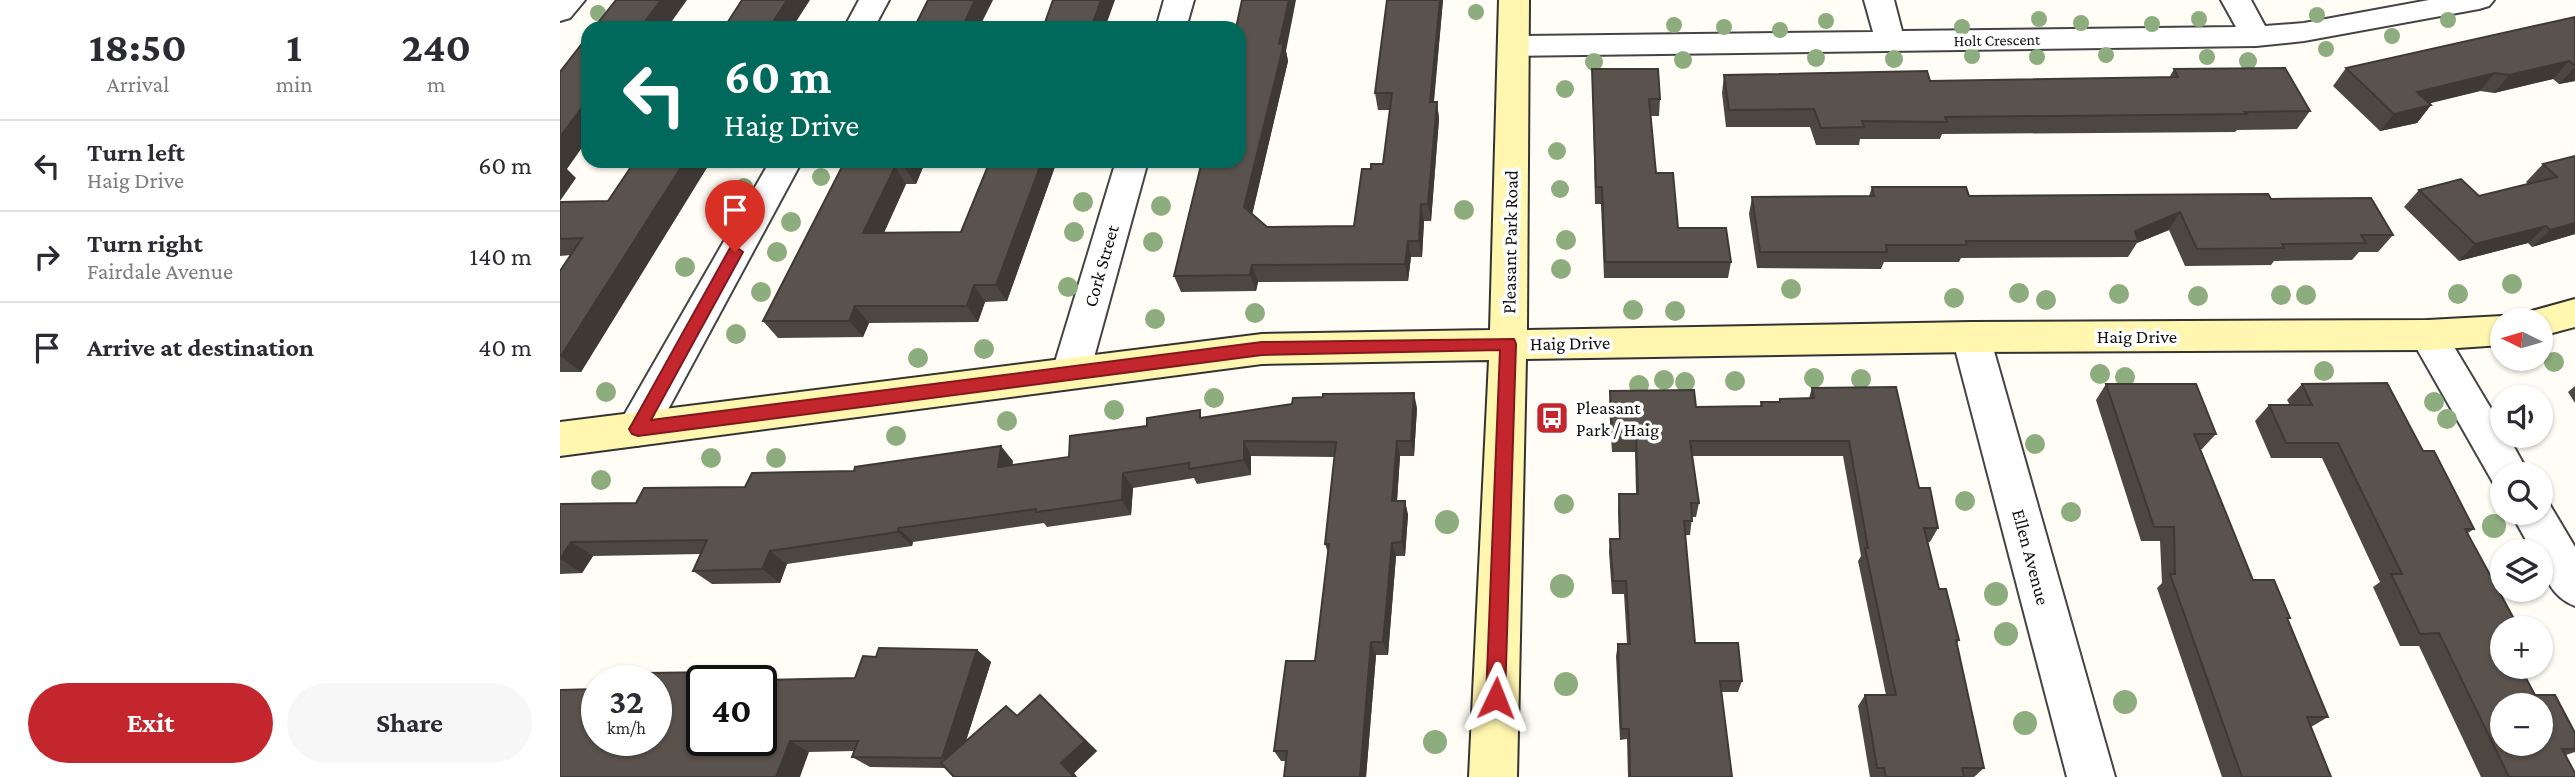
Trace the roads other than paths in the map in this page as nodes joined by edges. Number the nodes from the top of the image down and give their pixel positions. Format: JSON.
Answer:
{"nodes":[{"id":1,"x":570,"y":0,"type":"edge"},
{"id":2,"x":874,"y":0,"type":"edge"},
{"id":3,"x":1179,"y":0,"type":"edge"},
{"id":4,"x":1514,"y":0,"type":"edge"},
{"id":5,"x":1879,"y":0,"type":"edge"},
{"id":6,"x":2236,"y":0,"type":"edge"},
{"id":7,"x":2479,"y":0,"type":"edge"},
{"id":8,"x":560,"y":12,"type":"edge"},
{"id":9,"x":863,"y":21,"type":"edge"},
{"id":10,"x":1173,"y":21,"type":"edge"},
{"id":11,"x":2256,"y":36,"type":"junction"},
{"id":12,"x":1890,"y":41,"type":"junction"},
{"id":13,"x":1513,"y":46,"type":"junction"},
{"id":14,"x":782,"y":168,"type":"edge"},
{"id":15,"x":1130,"y":168,"type":"edge"},
{"id":16,"x":2575,"y":313,"type":"edge"},
{"id":17,"x":2553,"y":319,"type":"edge"},
{"id":18,"x":2490,"y":332,"type":"edge"},
{"id":19,"x":2428,"y":335,"type":"junction"},
{"id":20,"x":1971,"y":337,"type":"junction"},
{"id":21,"x":1508,"y":344,"type":"junction"},
{"id":22,"x":1071,"y":372,"type":"junction"},
{"id":23,"x":638,"y":429,"type":"junction"},
{"id":24,"x":560,"y":439,"type":"edge"},
{"id":25,"x":2503,"y":462,"type":"edge"},
{"id":26,"x":2539,"y":525,"type":"edge"},
{"id":27,"x":2575,"y":586,"type":"edge"},
{"id":28,"x":1493,"y":777,"type":"edge"},
{"id":29,"x":2091,"y":777,"type":"edge"}],
"edges":[{"from":1,"to":8,"type":"street"},
{"from":2,"to":9,"type":"street"},
{"from":3,"to":10,"type":"street"},
{"from":4,"to":13,"type":"street","name":"Pleasant Park Road"},
{"from":5,"to":12,"type":"street"},
{"from":6,"to":11,"type":"street"},
{"from":7,"to":11,"type":"street","name":"Holt Crescent"},
{"from":11,"to":12,"type":"street","name":"Holt Crescent"},
{"from":12,"to":13,"type":"street","name":"Holt Crescent"},
{"from":13,"to":21,"type":"street","name":"Pleasant Park Road"},
{"from":14,"to":23,"type":"street"},
{"from":15,"to":22,"type":"street","name":"Cork Street"},
{"from":16,"to":17,"type":"street"},
{"from":18,"to":19,"type":"street","name":"Haig Drive"},
{"from":19,"to":20,"type":"street","name":"Haig Drive"},
{"from":19,"to":25,"type":"street"},
{"from":20,"to":21,"type":"street","name":"Haig Drive"},
{"from":20,"to":29,"type":"street","name":"Ellen Avenue"},
{"from":21,"to":22,"type":"street","name":"Haig Drive"},
{"from":21,"to":28,"type":"street","name":"Pleasant Park Road"},
{"from":22,"to":23,"type":"street","name":"Haig Drive"},
{"from":23,"to":24,"type":"street","name":"Haig Drive"},
{"from":26,"to":27,"type":"street"}]}
